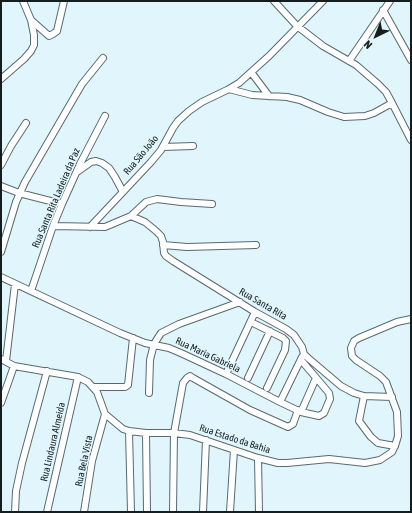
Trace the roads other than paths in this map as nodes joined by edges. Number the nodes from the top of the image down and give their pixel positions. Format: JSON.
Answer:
{"nodes":[{"id":1,"x":23,"y":1,"type":"edge"},
{"id":2,"x":64,"y":1,"type":"edge"},
{"id":3,"x":274,"y":1,"type":"edge"},
{"id":4,"x":323,"y":1,"type":"edge"},
{"id":5,"x":390,"y":1,"type":"edge"},
{"id":6,"x":384,"y":10,"type":"junction"},
{"id":7,"x":31,"y":20,"type":"junction"},
{"id":8,"x":297,"y":26,"type":"junction"},
{"id":9,"x":103,"y":58,"type":"dead end"},
{"id":10,"x":411,"y":60,"type":"edge"},
{"id":11,"x":349,"y":61,"type":"junction"},
{"id":12,"x":251,"y":72,"type":"junction"},
{"id":13,"x":1,"y":79,"type":"edge"},
{"id":14,"x":229,"y":89,"type":"junction"},
{"id":15,"x":269,"y":96,"type":"junction"},
{"id":16,"x":392,"y":102,"type":"junction"},
{"id":17,"x":105,"y":116,"type":"dead end"},
{"id":18,"x":26,"y":123,"type":"dead end"},
{"id":19,"x":411,"y":140,"type":"edge"},
{"id":20,"x":193,"y":146,"type":"dead end"},
{"id":21,"x":163,"y":147,"type":"junction"},
{"id":22,"x":1,"y":166,"type":"edge"},
{"id":23,"x":76,"y":174,"type":"junction"},
{"id":24,"x":1,"y":186,"type":"edge"},
{"id":25,"x":123,"y":192,"type":"junction"},
{"id":26,"x":19,"y":193,"type":"junction"},
{"id":27,"x":62,"y":204,"type":"junction"},
{"id":28,"x":212,"y":204,"type":"dead end"},
{"id":29,"x":131,"y":216,"type":"junction"},
{"id":30,"x":53,"y":226,"type":"junction"},
{"id":31,"x":90,"y":227,"type":"junction"},
{"id":32,"x":163,"y":245,"type":"junction"},
{"id":33,"x":256,"y":246,"type":"dead end"},
{"id":34,"x":1,"y":252,"type":"edge"},
{"id":35,"x":1,"y":277,"type":"edge"},
{"id":36,"x":15,"y":284,"type":"junction"},
{"id":37,"x":31,"y":291,"type":"junction"},
{"id":38,"x":240,"y":302,"type":"junction"},
{"id":39,"x":255,"y":312,"type":"junction"},
{"id":40,"x":411,"y":319,"type":"edge"},
{"id":41,"x":251,"y":322,"type":"junction"},
{"id":42,"x":270,"y":331,"type":"junction"},
{"id":43,"x":133,"y":338,"type":"junction"},
{"id":44,"x":154,"y":344,"type":"junction"},
{"id":45,"x":302,"y":357,"type":"junction"},
{"id":46,"x":3,"y":360,"type":"edge"},
{"id":47,"x":14,"y":366,"type":"junction"},
{"id":48,"x":47,"y":371,"type":"junction"},
{"id":49,"x":226,"y":374,"type":"junction"},
{"id":50,"x":78,"y":377,"type":"junction"},
{"id":51,"x":248,"y":378,"type":"dead end"},
{"id":52,"x":316,"y":378,"type":"junction"},
{"id":53,"x":93,"y":387,"type":"junction"},
{"id":54,"x":267,"y":388,"type":"dead end"},
{"id":55,"x":149,"y":393,"type":"dead end"},
{"id":56,"x":364,"y":396,"type":"junction"},
{"id":57,"x":392,"y":397,"type":"junction"},
{"id":58,"x":280,"y":402,"type":"junction"},
{"id":59,"x":1,"y":403,"type":"edge"},
{"id":60,"x":299,"y":411,"type":"junction"},
{"id":61,"x":105,"y":414,"type":"junction"},
{"id":62,"x":129,"y":431,"type":"junction"},
{"id":63,"x":146,"y":433,"type":"junction"},
{"id":64,"x":174,"y":433,"type":"junction"},
{"id":65,"x":206,"y":440,"type":"junction"},
{"id":66,"x":395,"y":446,"type":"junction"},
{"id":67,"x":234,"y":450,"type":"junction"},
{"id":68,"x":258,"y":458,"type":"junction"},
{"id":69,"x":15,"y":512,"type":"edge"},
{"id":70,"x":47,"y":512,"type":"edge"},
{"id":71,"x":84,"y":512,"type":"edge"},
{"id":72,"x":131,"y":512,"type":"edge"},
{"id":73,"x":147,"y":512,"type":"edge"},
{"id":74,"x":173,"y":512,"type":"edge"},
{"id":75,"x":203,"y":512,"type":"edge"},
{"id":76,"x":230,"y":512,"type":"edge"},
{"id":77,"x":259,"y":512,"type":"edge"}],
"edges":[{"from":1,"to":7,"type":"street"},
{"from":2,"to":7,"type":"street"},
{"from":3,"to":8,"type":"street"},
{"from":4,"to":8,"type":"street","name":"Rua São João"},
{"from":5,"to":6,"type":"street"},
{"from":6,"to":10,"type":"street"},
{"from":6,"to":11,"type":"street"},
{"from":7,"to":13,"type":"street"},
{"from":8,"to":11,"type":"street"},
{"from":8,"to":12,"type":"street","name":"Rua São João"},
{"from":9,"to":26,"type":"street"},
{"from":11,"to":16,"type":"street"},
{"from":12,"to":14,"type":"street","name":"Rua São João"},
{"from":12,"to":15,"type":"street"},
{"from":14,"to":15,"type":"street"},
{"from":14,"to":21,"type":"street","name":"Rua São João"},
{"from":15,"to":16,"type":"street"},
{"from":16,"to":19,"type":"street"},
{"from":17,"to":23,"type":"street","name":"Rua Santa Rita Ladeira da Paz"},
{"from":18,"to":22,"type":"street"},
{"from":20,"to":21,"type":"street"},
{"from":21,"to":25,"type":"street","name":"Rua São João"},
{"from":23,"to":25,"type":"street"},
{"from":23,"to":27,"type":"street","name":"Rua Santa Rita Ladeira da Paz"},
{"from":24,"to":26,"type":"street"},
{"from":25,"to":31,"type":"street","name":"Rua São João"},
{"from":26,"to":27,"type":"street"},
{"from":26,"to":34,"type":"street"},
{"from":27,"to":30,"type":"street","name":"Rua Santa Rita Ladeira da Paz"},
{"from":28,"to":29,"type":"street"},
{"from":29,"to":31,"type":"street"},
{"from":29,"to":32,"type":"street","name":"Rua Santa Rita"},
{"from":30,"to":31,"type":"street"},
{"from":30,"to":37,"type":"street","name":"Rua Santa Rita Ladeira da Paz"},
{"from":32,"to":33,"type":"street"},
{"from":32,"to":38,"type":"street","name":"Rua Santa Rita"},
{"from":35,"to":36,"type":"street","name":"Rua Maria Gabriela"},
{"from":36,"to":37,"type":"street","name":"Rua Maria Gabriela"},
{"from":36,"to":46,"type":"street"},
{"from":37,"to":43,"type":"street","name":"Rua Maria Gabriela"},
{"from":38,"to":39,"type":"street","name":"Rua Santa Rita"},
{"from":38,"to":44,"type":"street"},
{"from":39,"to":41,"type":"street"},
{"from":39,"to":45,"type":"street","name":"Rua Santa Rita"},
{"from":40,"to":57,"type":"street"},
{"from":41,"to":42,"type":"street"},
{"from":41,"to":49,"type":"street"},
{"from":42,"to":51,"type":"street"},
{"from":42,"to":54,"type":"street"},
{"from":43,"to":44,"type":"street","name":"Rua Maria Gabriela"},
{"from":43,"to":53,"type":"street"},
{"from":44,"to":49,"type":"street","name":"Rua Maria Gabriela"},
{"from":44,"to":55,"type":"street"},
{"from":45,"to":52,"type":"street","name":"Rua Maria Gabriela"},
{"from":45,"to":56,"type":"street","name":"Rua Santa Rita"},
{"from":45,"to":58,"type":"street"},
{"from":46,"to":47,"type":"street"},
{"from":47,"to":48,"type":"street"},
{"from":47,"to":59,"type":"street"},
{"from":48,"to":50,"type":"street"},
{"from":48,"to":69,"type":"street"},
{"from":49,"to":58,"type":"street","name":"Rua Maria Gabriela"},
{"from":50,"to":53,"type":"street"},
{"from":50,"to":70,"type":"street","name":"Rua Lindaura Almeida"},
{"from":52,"to":60,"type":"street"},
{"from":52,"to":60,"type":"street","name":"Rua Maria Gabriela"},
{"from":53,"to":61,"type":"street"},
{"from":56,"to":57,"type":"street","name":"Rua Santa Rita"},
{"from":56,"to":66,"type":"street"},
{"from":57,"to":66,"type":"street"},
{"from":58,"to":60,"type":"street","name":"Rua Maria Gabriela"},
{"from":60,"to":64,"type":"street"},
{"from":61,"to":62,"type":"street","name":"Rua Estado da Bahia"},
{"from":61,"to":71,"type":"street","name":"Rua Bela Vista"},
{"from":62,"to":63,"type":"street","name":"Rua Estado da Bahia"},
{"from":62,"to":72,"type":"street"},
{"from":63,"to":64,"type":"street","name":"Rua Estado da Bahia"},
{"from":63,"to":73,"type":"street"},
{"from":64,"to":65,"type":"street","name":"Rua Estado da Bahia"},
{"from":64,"to":74,"type":"street"},
{"from":65,"to":67,"type":"street","name":"Rua Estado da Bahia"},
{"from":65,"to":75,"type":"street"},
{"from":66,"to":68,"type":"street","name":"Rua Estado da Bahia"},
{"from":67,"to":68,"type":"street","name":"Rua Estado da Bahia"},
{"from":67,"to":76,"type":"street"},
{"from":68,"to":77,"type":"street"}]}
